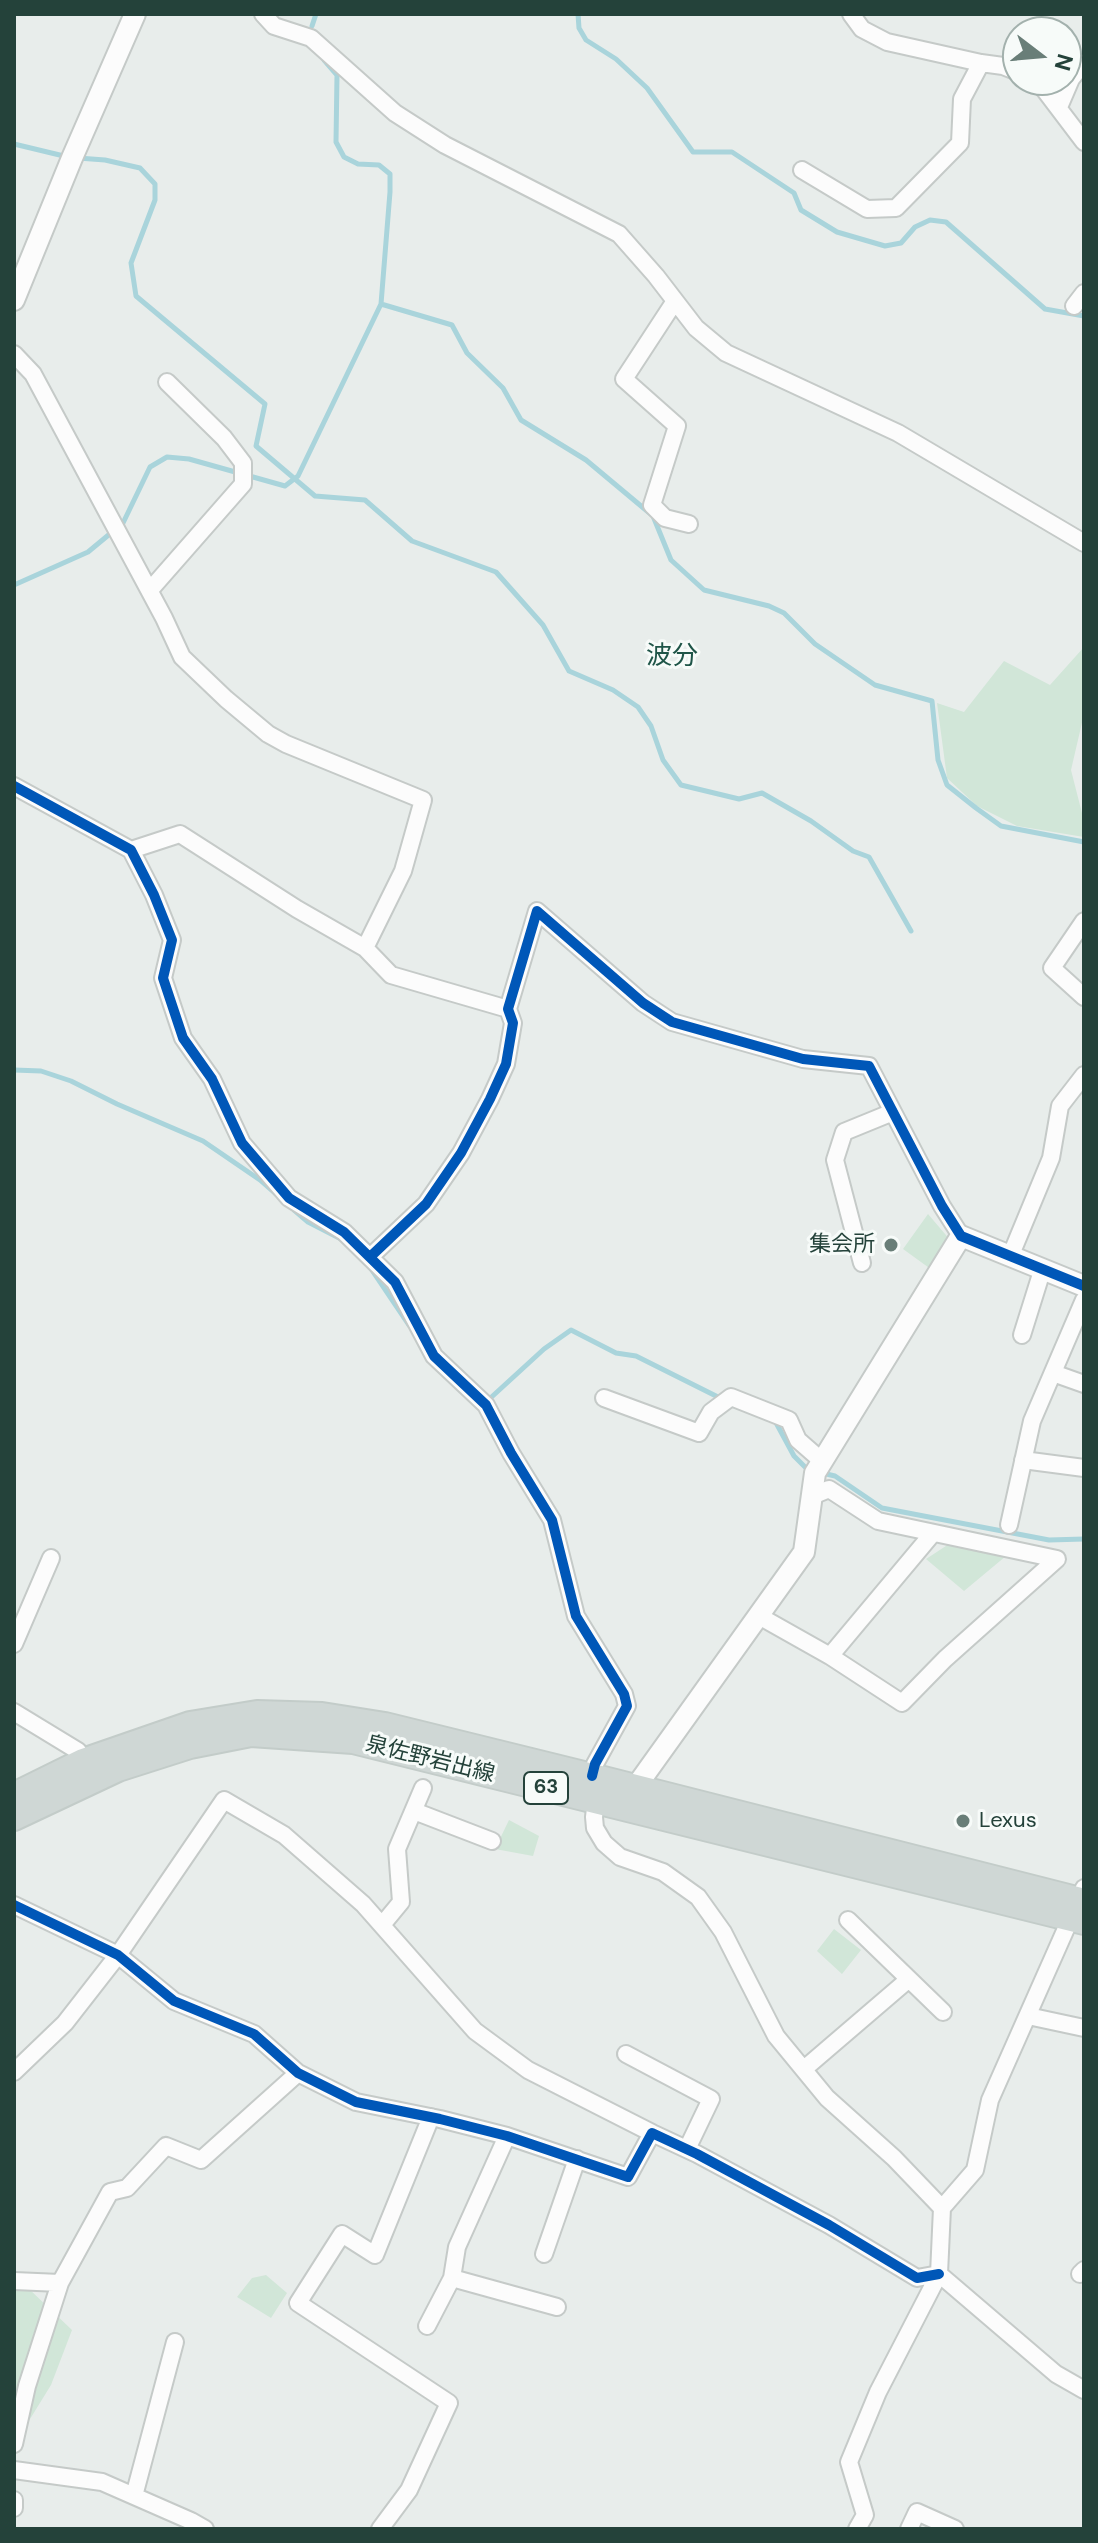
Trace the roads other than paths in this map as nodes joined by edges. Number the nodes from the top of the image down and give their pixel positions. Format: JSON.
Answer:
{"nodes":[{"id":1,"x":135,"y":14,"type":"edge"},
{"id":2,"x":263,"y":14,"type":"edge"},
{"id":3,"x":851,"y":14,"type":"edge"},
{"id":4,"x":981,"y":63,"type":"junction"},
{"id":5,"x":1084,"y":63,"type":"edge"},
{"id":6,"x":1002,"y":66,"type":"edge"},
{"id":7,"x":1050,"y":96,"type":"edge"},
{"id":8,"x":1059,"y":107,"type":"junction"},
{"id":9,"x":1084,"y":142,"type":"edge"},
{"id":10,"x":802,"y":170,"type":"dead end"},
{"id":11,"x":14,"y":300,"type":"edge"},
{"id":12,"x":675,"y":301,"type":"junction"},
{"id":13,"x":14,"y":354,"type":"edge"},
{"id":14,"x":167,"y":382,"type":"dead end"},
{"id":15,"x":689,"y":524,"type":"dead end"},
{"id":16,"x":1084,"y":543,"type":"edge"},
{"id":17,"x":150,"y":590,"type":"junction"},
{"id":18,"x":14,"y":786,"type":"edge"},
{"id":19,"x":131,"y":850,"type":"junction"},
{"id":20,"x":1084,"y":921,"type":"edge"},
{"id":21,"x":365,"y":948,"type":"junction"},
{"id":22,"x":1084,"y":997,"type":"edge"},
{"id":23,"x":508,"y":1009,"type":"junction"},
{"id":24,"x":1084,"y":1075,"type":"edge"},
{"id":25,"x":893,"y":1112,"type":"junction"},
{"id":26,"x":961,"y":1236,"type":"junction"},
{"id":27,"x":370,"y":1257,"type":"junction"},
{"id":28,"x":1010,"y":1257,"type":"junction"},
{"id":29,"x":862,"y":1263,"type":"dead end"},
{"id":30,"x":1042,"y":1271,"type":"junction"},
{"id":31,"x":1083,"y":1288,"type":"edge"},
{"id":32,"x":1022,"y":1335,"type":"dead end"},
{"id":33,"x":1053,"y":1373,"type":"junction"},
{"id":34,"x":1084,"y":1384,"type":"edge"},
{"id":35,"x":604,"y":1398,"type":"dead end"},
{"id":36,"x":1023,"y":1460,"type":"junction"},
{"id":37,"x":822,"y":1461,"type":"junction"},
{"id":38,"x":1084,"y":1468,"type":"edge"},
{"id":39,"x":812,"y":1496,"type":"junction"},
{"id":40,"x":1009,"y":1525,"type":"dead end"},
{"id":41,"x":933,"y":1533,"type":"junction"},
{"id":42,"x":51,"y":1558,"type":"dead end"},
{"id":43,"x":759,"y":1616,"type":"junction"},
{"id":44,"x":14,"y":1644,"type":"edge"},
{"id":45,"x":830,"y":1656,"type":"junction"},
{"id":46,"x":14,"y":1712,"type":"edge"},
{"id":47,"x":83,"y":1761,"type":"junction"},
{"id":48,"x":592,"y":1776,"type":"junction"},
{"id":49,"x":423,"y":1788,"type":"dead end"},
{"id":50,"x":14,"y":1795,"type":"edge"},
{"id":51,"x":631,"y":1797,"type":"junction"},
{"id":52,"x":596,"y":1800,"type":"junction"},
{"id":53,"x":414,"y":1811,"type":"junction"},
{"id":54,"x":14,"y":1818,"type":"edge"},
{"id":55,"x":492,"y":1841,"type":"dead end"},
{"id":56,"x":14,"y":1905,"type":"edge"},
{"id":57,"x":1080,"y":1906,"type":"edge"},
{"id":58,"x":848,"y":1920,"type":"dead end"},
{"id":59,"x":382,"y":1925,"type":"junction"},
{"id":60,"x":118,"y":1955,"type":"junction"},
{"id":61,"x":909,"y":1979,"type":"junction"},
{"id":62,"x":943,"y":2012,"type":"dead end"},
{"id":63,"x":1028,"y":2016,"type":"junction"},
{"id":64,"x":1084,"y":2028,"type":"edge"},
{"id":65,"x":626,"y":2054,"type":"dead end"},
{"id":66,"x":804,"y":2069,"type":"junction"},
{"id":67,"x":14,"y":2072,"type":"edge"},
{"id":68,"x":298,"y":2073,"type":"junction"},
{"id":69,"x":431,"y":2117,"type":"junction"},
{"id":70,"x":652,"y":2133,"type":"junction"},
{"id":71,"x":507,"y":2136,"type":"junction"},
{"id":72,"x":687,"y":2149,"type":"junction"},
{"id":73,"x":577,"y":2159,"type":"junction"},
{"id":74,"x":942,"y":2208,"type":"junction"},
{"id":75,"x":544,"y":2254,"type":"dead end"},
{"id":76,"x":939,"y":2274,"type":"junction"},
{"id":77,"x":452,"y":2278,"type":"junction"},
{"id":78,"x":14,"y":2281,"type":"edge"},
{"id":79,"x":60,"y":2283,"type":"junction"},
{"id":80,"x":557,"y":2307,"type":"dead end"},
{"id":81,"x":427,"y":2326,"type":"dead end"},
{"id":82,"x":175,"y":2342,"type":"dead end"},
{"id":83,"x":1084,"y":2390,"type":"edge"},
{"id":84,"x":14,"y":2444,"type":"edge"},
{"id":85,"x":14,"y":2470,"type":"edge"},
{"id":86,"x":134,"y":2496,"type":"junction"},
{"id":87,"x":14,"y":2500,"type":"edge"},
{"id":88,"x":14,"y":2508,"type":"edge"},
{"id":89,"x":205,"y":2529,"type":"edge"},
{"id":90,"x":380,"y":2529,"type":"edge"},
{"id":91,"x":857,"y":2529,"type":"edge"},
{"id":92,"x":909,"y":2529,"type":"edge"},
{"id":93,"x":955,"y":2529,"type":"edge"}],
"edges":[{"from":1,"to":11,"type":"street"},
{"from":2,"to":12,"type":"street"},
{"from":3,"to":4,"type":"street"},
{"from":4,"to":6,"type":"street"},
{"from":4,"to":10,"type":"street"},
{"from":5,"to":8,"type":"street"},
{"from":7,"to":8,"type":"street"},
{"from":8,"to":9,"type":"street"},
{"from":12,"to":15,"type":"street"},
{"from":12,"to":16,"type":"street"},
{"from":13,"to":17,"type":"street"},
{"from":14,"to":17,"type":"street"},
{"from":17,"to":21,"type":"street"},
{"from":18,"to":19,"type":"street"},
{"from":19,"to":21,"type":"street"},
{"from":19,"to":27,"type":"street"},
{"from":20,"to":22,"type":"street"},
{"from":21,"to":23,"type":"street"},
{"from":23,"to":25,"type":"street"},
{"from":23,"to":27,"type":"street"},
{"from":24,"to":28,"type":"street"},
{"from":25,"to":26,"type":"street"},
{"from":25,"to":29,"type":"street"},
{"from":26,"to":28,"type":"street"},
{"from":26,"to":37,"type":"street"},
{"from":27,"to":48,"type":"street"},
{"from":28,"to":30,"type":"street"},
{"from":30,"to":31,"type":"street"},
{"from":30,"to":32,"type":"street"},
{"from":31,"to":33,"type":"street"},
{"from":33,"to":34,"type":"street"},
{"from":33,"to":36,"type":"street"},
{"from":35,"to":37,"type":"street"},
{"from":36,"to":38,"type":"street"},
{"from":36,"to":40,"type":"street"},
{"from":37,"to":39,"type":"street"},
{"from":39,"to":41,"type":"street"},
{"from":39,"to":43,"type":"street"},
{"from":41,"to":45,"type":"street"},
{"from":41,"to":45,"type":"street"},
{"from":42,"to":44,"type":"street"},
{"from":43,"to":45,"type":"street"},
{"from":43,"to":51,"type":"street"},
{"from":46,"to":47,"type":"street"},
{"from":47,"to":48,"type":"main road","name":"泉佐野岩出線","number":"63"},
{"from":47,"to":50,"type":"main road","name":"泉佐野岩出線","number":"63"},
{"from":48,"to":51,"type":"main road","name":"泉佐野岩出線","number":"63"},
{"from":49,"to":53,"type":"street"},
{"from":51,"to":52,"type":"main road","name":"泉佐野岩出線","number":"63"},
{"from":51,"to":57,"type":"main road","name":"泉佐野岩出線","number":"63"},
{"from":52,"to":54,"type":"main road","name":"泉佐野岩出線","number":"63"},
{"from":52,"to":66,"type":"street"},
{"from":53,"to":55,"type":"street"},
{"from":53,"to":59,"type":"street"},
{"from":56,"to":60,"type":"street"},
{"from":57,"to":63,"type":"street"},
{"from":58,"to":61,"type":"street"},
{"from":59,"to":60,"type":"street"},
{"from":59,"to":70,"type":"street"},
{"from":60,"to":67,"type":"street"},
{"from":60,"to":68,"type":"street"},
{"from":61,"to":62,"type":"street"},
{"from":61,"to":66,"type":"street"},
{"from":63,"to":64,"type":"street"},
{"from":63,"to":74,"type":"street"},
{"from":65,"to":72,"type":"street"},
{"from":66,"to":74,"type":"street"},
{"from":68,"to":69,"type":"street"},
{"from":68,"to":79,"type":"street"},
{"from":69,"to":71,"type":"street"},
{"from":69,"to":90,"type":"street"},
{"from":70,"to":72,"type":"street"},
{"from":70,"to":73,"type":"street"},
{"from":71,"to":73,"type":"street"},
{"from":71,"to":77,"type":"street"},
{"from":72,"to":76,"type":"street"},
{"from":73,"to":75,"type":"street"},
{"from":74,"to":76,"type":"street"},
{"from":76,"to":83,"type":"street"},
{"from":76,"to":91,"type":"street"},
{"from":77,"to":80,"type":"street"},
{"from":77,"to":81,"type":"street"},
{"from":78,"to":79,"type":"street"},
{"from":79,"to":84,"type":"street"},
{"from":82,"to":86,"type":"street"},
{"from":85,"to":86,"type":"street"},
{"from":86,"to":89,"type":"street"},
{"from":87,"to":88,"type":"street"},
{"from":92,"to":93,"type":"street"}]}
